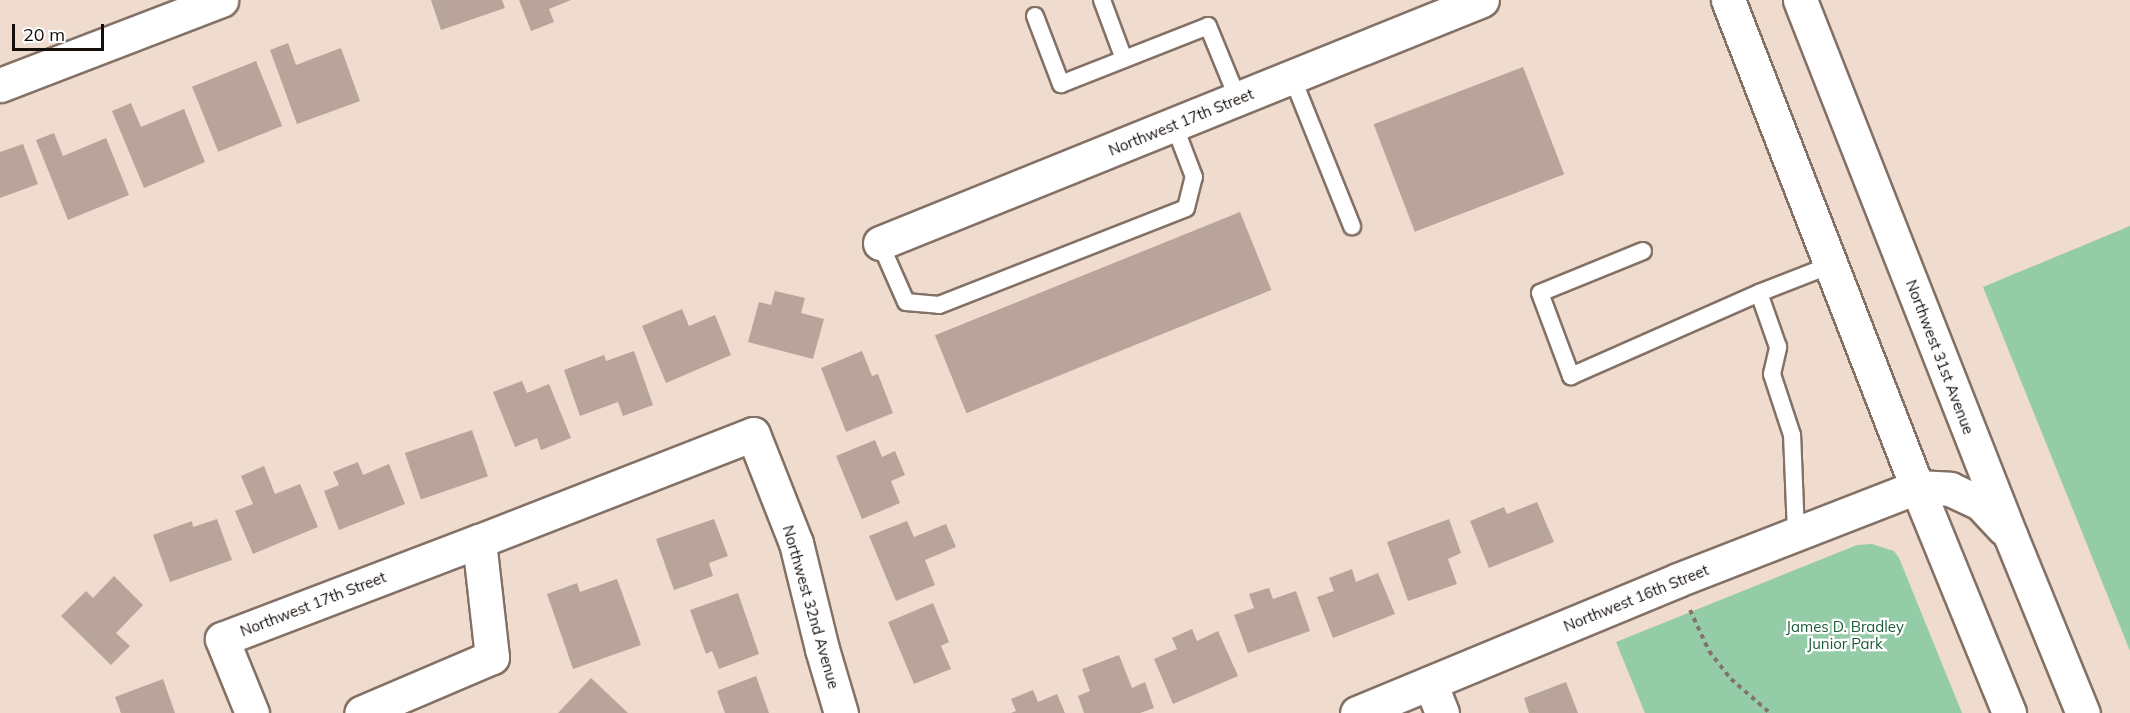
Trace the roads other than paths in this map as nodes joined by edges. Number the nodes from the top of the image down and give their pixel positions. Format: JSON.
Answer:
{"nodes":[{"id":1,"x":221,"y":0,"type":"edge"},
{"id":2,"x":1102,"y":0,"type":"edge"},
{"id":3,"x":1482,"y":0,"type":"edge"},
{"id":4,"x":1728,"y":0,"type":"edge"},
{"id":5,"x":1800,"y":0,"type":"edge"},
{"id":6,"x":1035,"y":16,"type":"dead end"},
{"id":7,"x":1124,"y":59,"type":"junction"},
{"id":8,"x":1292,"y":77,"type":"junction"},
{"id":9,"x":0,"y":85,"type":"edge"},
{"id":10,"x":1238,"y":99,"type":"junction"},
{"id":11,"x":1174,"y":125,"type":"junction"},
{"id":12,"x":1352,"y":226,"type":"dead end"},
{"id":13,"x":880,"y":243,"type":"joint"},
{"id":14,"x":1643,"y":251,"type":"dead end"},
{"id":15,"x":1831,"y":265,"type":"junction"},
{"id":16,"x":1759,"y":293,"type":"junction"},
{"id":17,"x":753,"y":434,"type":"joint"},
{"id":18,"x":1917,"y":487,"type":"junction"},
{"id":19,"x":1796,"y":533,"type":"junction"},
{"id":20,"x":2011,"y":537,"type":"junction"},
{"id":21,"x":479,"y":541,"type":"junction"},
{"id":22,"x":1436,"y":698,"type":"edge"},
{"id":23,"x":252,"y":713,"type":"edge"},
{"id":24,"x":361,"y":713,"type":"edge"},
{"id":25,"x":841,"y":713,"type":"edge"},
{"id":26,"x":1357,"y":713,"type":"edge"},
{"id":27,"x":2009,"y":713,"type":"edge"},
{"id":28,"x":2083,"y":713,"type":"edge"}],
"edges":[{"from":1,"to":9,"type":"street"},
{"from":2,"to":7,"type":"lane"},
{"from":3,"to":8,"type":"street","name":"Northwest 17th Street"},
{"from":4,"to":15,"type":"street"},
{"from":5,"to":20,"type":"street","name":"Northwest 31st Avenue"},
{"from":6,"to":7,"type":"lane"},
{"from":7,"to":10,"type":"lane"},
{"from":8,"to":10,"type":"street","name":"Northwest 17th Street"},
{"from":8,"to":12,"type":"lane"},
{"from":10,"to":11,"type":"street","name":"Northwest 17th Street"},
{"from":11,"to":13,"type":"street","name":"Northwest 17th Street"},
{"from":11,"to":13,"type":"lane"},
{"from":14,"to":16,"type":"lane"},
{"from":15,"to":16,"type":"lane"},
{"from":15,"to":18,"type":"street"},
{"from":16,"to":19,"type":"lane"},
{"from":17,"to":21,"type":"street","name":"Northwest 17th Street"},
{"from":17,"to":25,"type":"street","name":"Northwest 32nd Avenue"},
{"from":18,"to":19,"type":"street","name":"Northwest 16th Street"},
{"from":18,"to":20,"type":"street"},
{"from":18,"to":27,"type":"street"},
{"from":19,"to":22,"type":"street","name":"Northwest 16th Street"},
{"from":20,"to":28,"type":"street","name":"Northwest 31st Avenue"},
{"from":21,"to":23,"type":"street","name":"Northwest 17th Street"},
{"from":21,"to":24,"type":"street"},
{"from":22,"to":26,"type":"street","name":"Northwest 16th Street"}]}
